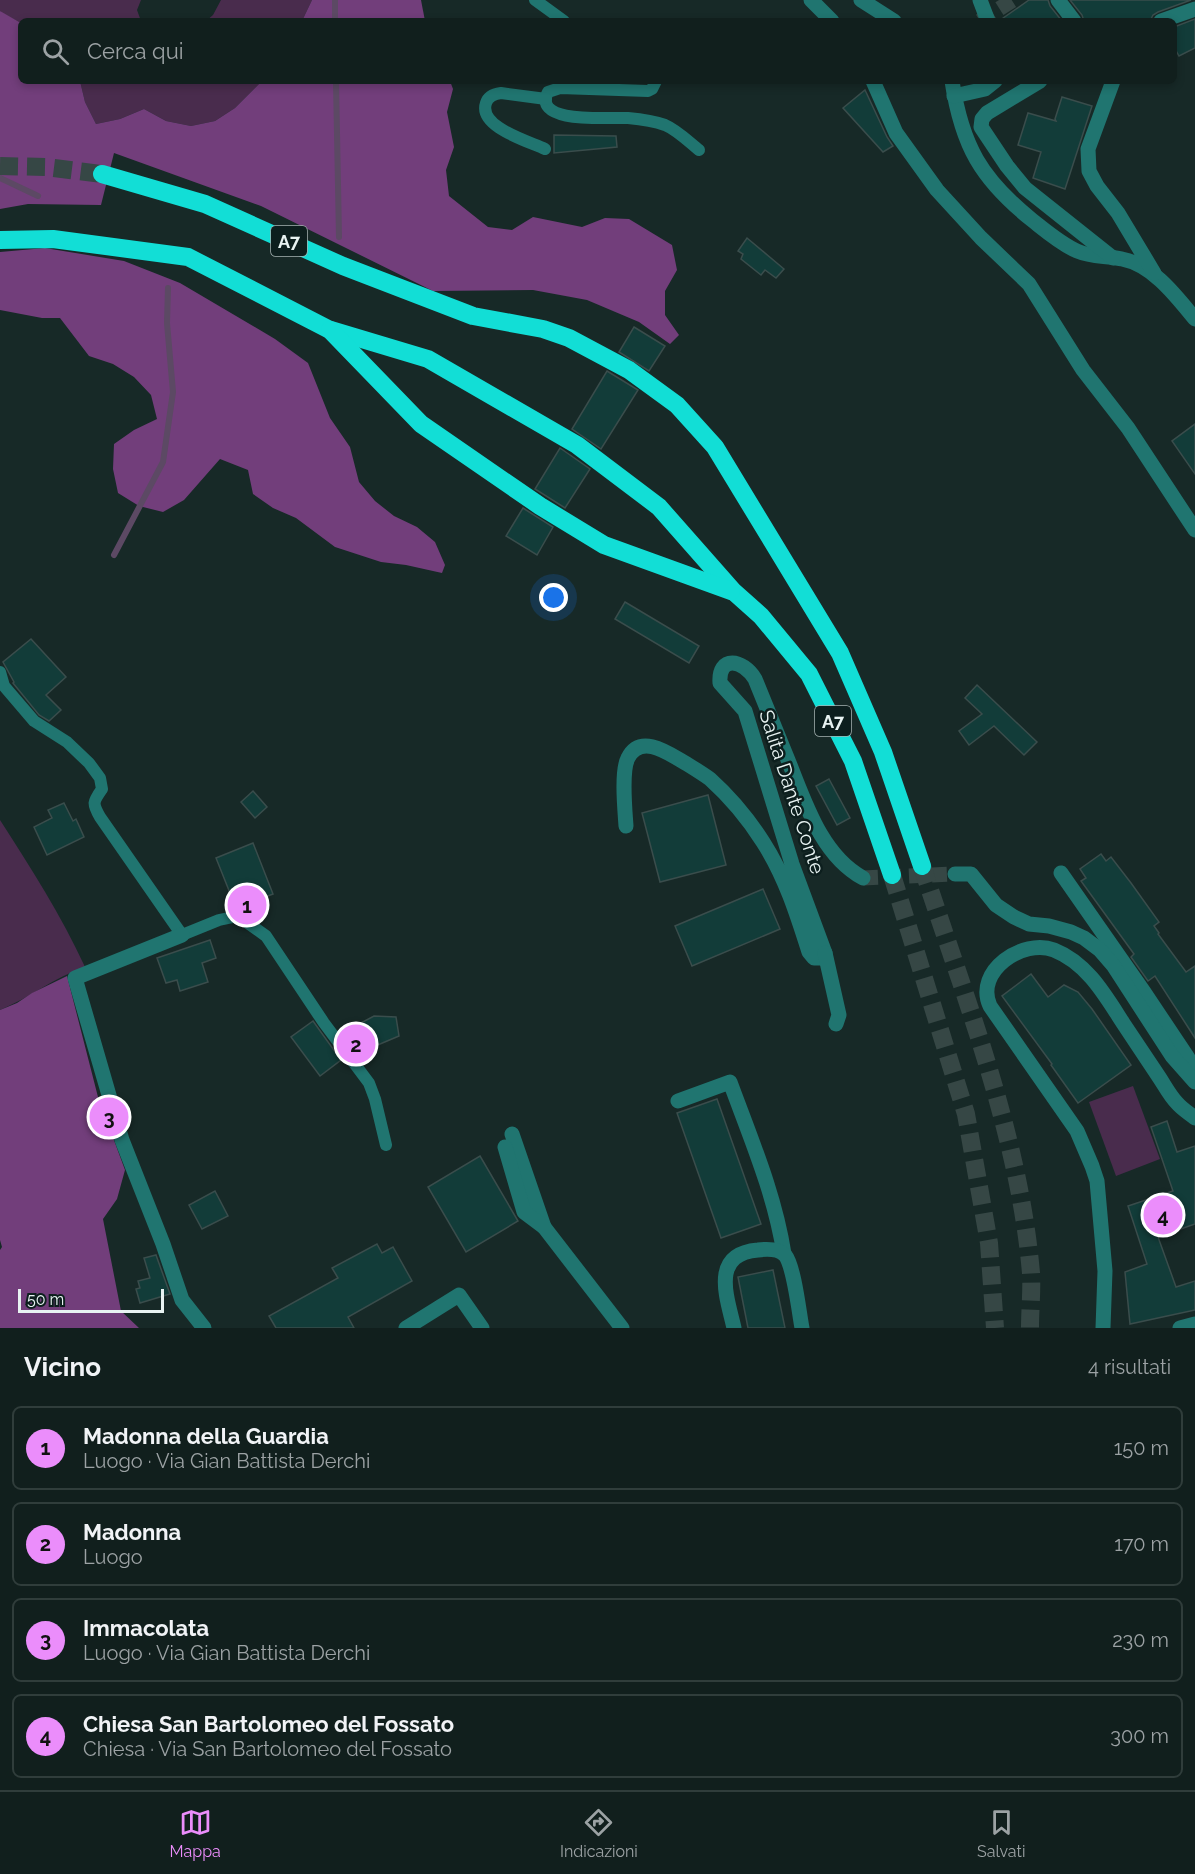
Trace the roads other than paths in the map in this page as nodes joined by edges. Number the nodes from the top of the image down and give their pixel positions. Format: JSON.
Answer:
{"nodes":[{"id":1,"x":535,"y":0,"type":"edge"},
{"id":2,"x":811,"y":0,"type":"edge"},
{"id":3,"x":861,"y":0,"type":"edge"},
{"id":4,"x":980,"y":0,"type":"edge"},
{"id":5,"x":1058,"y":0,"type":"edge"},
{"id":6,"x":1195,"y":9,"type":"edge"},
{"id":7,"x":560,"y":18,"type":"edge"},
{"id":8,"x":829,"y":18,"type":"edge"},
{"id":9,"x":889,"y":18,"type":"edge"},
{"id":10,"x":987,"y":18,"type":"edge"},
{"id":11,"x":1072,"y":18,"type":"edge"},
{"id":12,"x":1170,"y":18,"type":"edge"},
{"id":13,"x":654,"y":84,"type":"edge"},
{"id":14,"x":874,"y":84,"type":"edge"},
{"id":15,"x":991,"y":84,"type":"edge"},
{"id":16,"x":1035,"y":84,"type":"edge"},
{"id":17,"x":1112,"y":84,"type":"edge"},
{"id":18,"x":953,"y":89,"type":"edge"},
{"id":19,"x":546,"y":99,"type":"junction"},
{"id":20,"x":545,"y":149,"type":"dead end"},
{"id":21,"x":699,"y":150,"type":"dead end"},
{"id":22,"x":102,"y":174,"type":"tunnel mouth"},
{"id":23,"x":0,"y":240,"type":"edge"},
{"id":24,"x":1113,"y":258,"type":"junction"},
{"id":25,"x":1156,"y":277,"type":"junction"},
{"id":26,"x":1195,"y":319,"type":"edge"},
{"id":27,"x":328,"y":328,"type":"junction"},
{"id":28,"x":1195,"y":530,"type":"edge"},
{"id":29,"x":733,"y":591,"type":"junction"},
{"id":30,"x":0,"y":672,"type":"edge"},
{"id":31,"x":626,"y":826,"type":"dead end"},
{"id":32,"x":922,"y":866,"type":"tunnel mouth"},
{"id":33,"x":1061,"y":873,"type":"dead end"},
{"id":34,"x":956,"y":874,"type":"tunnel mouth"},
{"id":35,"x":892,"y":875,"type":"tunnel mouth"},
{"id":36,"x":863,"y":878,"type":"tunnel mouth"},
{"id":37,"x":182,"y":935,"type":"junction"},
{"id":38,"x":825,"y":953,"type":"junction"},
{"id":39,"x":836,"y":1024,"type":"dead end"},
{"id":40,"x":1195,"y":1070,"type":"edge"},
{"id":41,"x":1195,"y":1082,"type":"edge"},
{"id":42,"x":678,"y":1101,"type":"dead end"},
{"id":43,"x":1195,"y":1118,"type":"edge"},
{"id":44,"x":508,"y":1140,"type":"dead end"},
{"id":45,"x":386,"y":1145,"type":"dead end"},
{"id":46,"x":784,"y":1254,"type":"junction"},
{"id":47,"x":1195,"y":1324,"type":"edge"},
{"id":48,"x":204,"y":1328,"type":"edge"},
{"id":49,"x":406,"y":1328,"type":"edge"},
{"id":50,"x":482,"y":1328,"type":"edge"},
{"id":51,"x":622,"y":1328,"type":"edge"},
{"id":52,"x":734,"y":1328,"type":"edge"},
{"id":53,"x":802,"y":1328,"type":"edge"},
{"id":54,"x":1103,"y":1328,"type":"edge"},
{"id":55,"x":1180,"y":1328,"type":"edge"}],
"edges":[{"from":1,"to":7,"type":"lane"},
{"from":2,"to":8,"type":"street"},
{"from":3,"to":9,"type":"street"},
{"from":4,"to":10,"type":"street"},
{"from":5,"to":11,"type":"street"},
{"from":6,"to":12,"type":"street"},
{"from":13,"to":19,"type":"lane"},
{"from":14,"to":28,"type":"street"},
{"from":15,"to":18,"type":"street"},
{"from":16,"to":24,"type":"street"},
{"from":17,"to":25,"type":"street"},
{"from":18,"to":24,"type":"street"},
{"from":19,"to":20,"type":"lane"},
{"from":19,"to":21,"type":"lane"},
{"from":22,"to":32,"type":"highway","number":"A7"},
{"from":23,"to":27,"type":"highway","number":"A7"},
{"from":24,"to":25,"type":"street"},
{"from":25,"to":26,"type":"street"},
{"from":27,"to":29,"type":"highway","number":"A7"},
{"from":27,"to":29,"type":"highway","number":"A7"},
{"from":29,"to":35,"type":"highway","number":"A7"},
{"from":30,"to":37,"type":"lane"},
{"from":31,"to":38,"type":"street","name":"Salita Dante Conte"},
{"from":33,"to":40,"type":"street"},
{"from":34,"to":41,"type":"street"},
{"from":36,"to":38,"type":"street","name":"Salita Dante Conte"},
{"from":37,"to":45,"type":"lane"},
{"from":37,"to":48,"type":"street"},
{"from":38,"to":39,"type":"street","name":"Salita Dante Conte"},
{"from":42,"to":46,"type":"street"},
{"from":43,"to":54,"type":"street"},
{"from":44,"to":51,"type":"street"},
{"from":46,"to":52,"type":"street"},
{"from":46,"to":53,"type":"street"},
{"from":47,"to":55,"type":"street"},
{"from":49,"to":50,"type":"street"}]}
